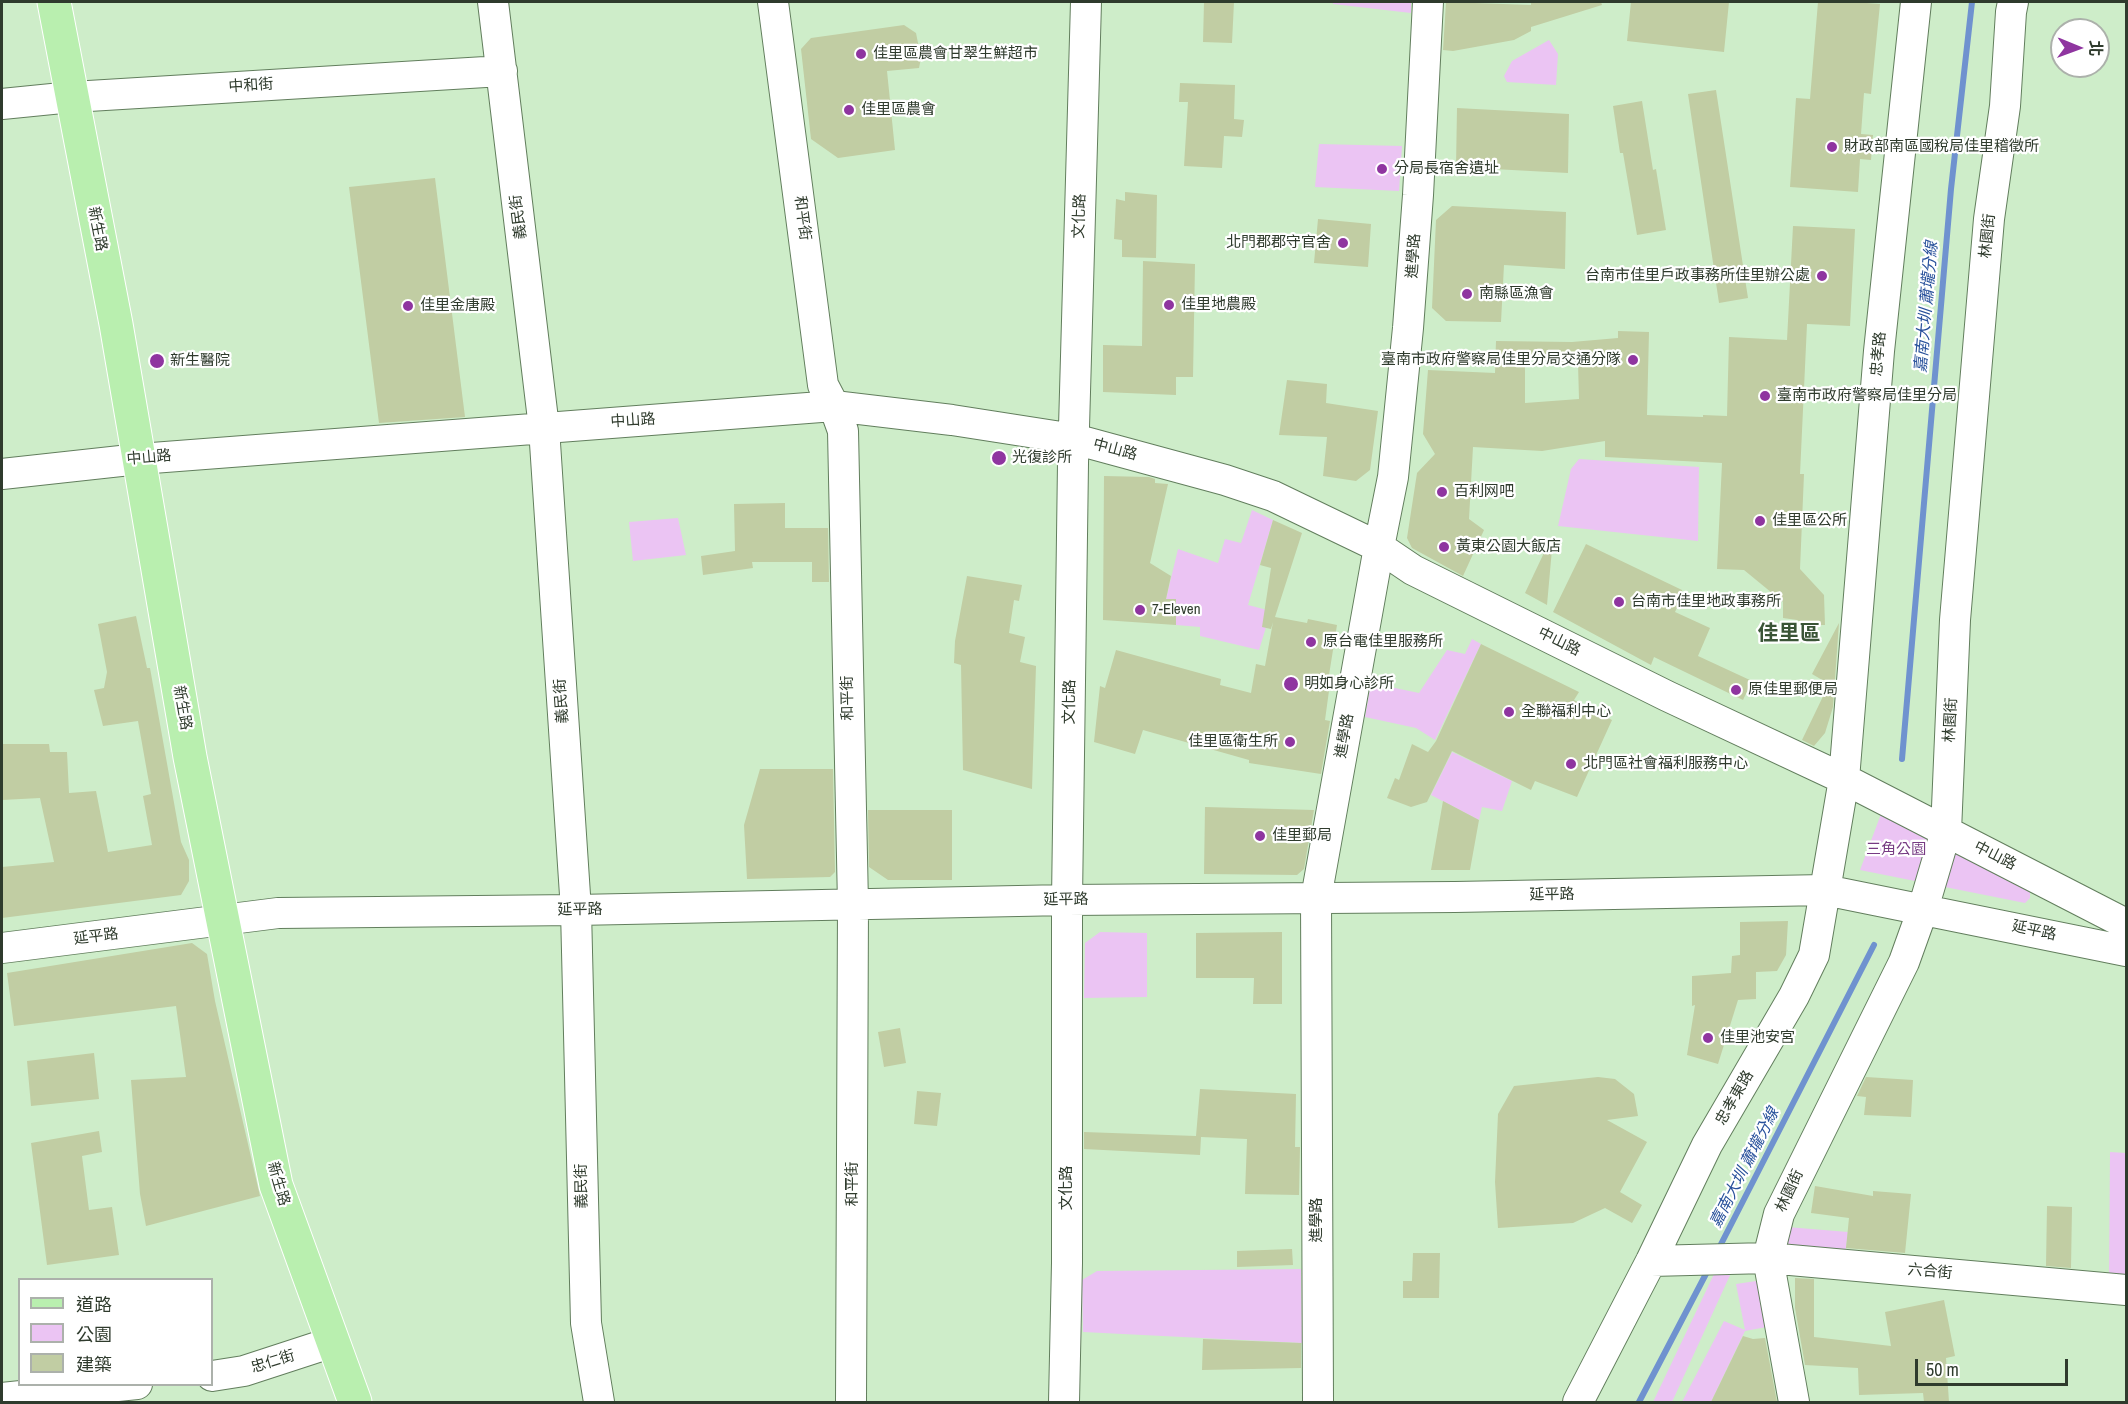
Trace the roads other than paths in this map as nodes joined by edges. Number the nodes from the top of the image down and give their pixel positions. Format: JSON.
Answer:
{"nodes":[{"id":1,"x":54,"y":2,"type":"edge"},
{"id":2,"x":493,"y":2,"type":"edge"},
{"id":3,"x":773,"y":2,"type":"edge"},
{"id":4,"x":1086,"y":2,"type":"edge"},
{"id":5,"x":1428,"y":2,"type":"edge"},
{"id":6,"x":1916,"y":2,"type":"edge"},
{"id":7,"x":2013,"y":2,"type":"edge"},
{"id":8,"x":502,"y":70,"type":"junction"},
{"id":9,"x":72,"y":97,"type":"junction"},
{"id":10,"x":2,"y":104,"type":"edge"},
{"id":11,"x":834,"y":406,"type":"junction"},
{"id":12,"x":544,"y":428,"type":"junction"},
{"id":13,"x":1074,"y":439,"type":"junction"},
{"id":14,"x":139,"y":459,"type":"junction"},
{"id":15,"x":2,"y":474,"type":"edge"},
{"id":16,"x":1379,"y":547,"type":"junction"},
{"id":17,"x":1844,"y":779,"type":"junction"},
{"id":18,"x":1946,"y":831,"type":"junction"},
{"id":19,"x":1825,"y":890,"type":"junction"},
{"id":20,"x":1316,"y":898,"type":"junction"},
{"id":21,"x":1067,"y":900,"type":"junction"},
{"id":22,"x":853,"y":904,"type":"junction"},
{"id":23,"x":1923,"y":909,"type":"junction"},
{"id":24,"x":576,"y":910,"type":"junction"},
{"id":25,"x":223,"y":921,"type":"junction"},
{"id":26,"x":2127,"y":924,"type":"edge"},
{"id":27,"x":2,"y":948,"type":"edge"},
{"id":28,"x":2127,"y":951,"type":"edge"},
{"id":29,"x":1768,"y":1258,"type":"junction"},
{"id":30,"x":1651,"y":1261,"type":"junction"},
{"id":31,"x":2127,"y":1290,"type":"edge"},
{"id":32,"x":333,"y":1342,"type":"junction"},
{"id":33,"x":213,"y":1376,"type":"edge"},
{"id":34,"x":118,"y":1386,"type":"edge"},
{"id":35,"x":2,"y":1398,"type":"edge"},
{"id":36,"x":355,"y":1402,"type":"edge"},
{"id":37,"x":598,"y":1402,"type":"edge"},
{"id":38,"x":851,"y":1402,"type":"edge"},
{"id":39,"x":1064,"y":1402,"type":"edge"},
{"id":40,"x":1318,"y":1402,"type":"edge"},
{"id":41,"x":1578,"y":1402,"type":"edge"},
{"id":42,"x":1794,"y":1402,"type":"edge"}],
"edges":[{"from":1,"to":9,"type":"main road","name":"新生路"},
{"from":2,"to":8,"type":"street","name":"義民街"},
{"from":3,"to":11,"type":"street","name":"和平街"},
{"from":4,"to":13,"type":"street","name":"文化路"},
{"from":5,"to":16,"type":"street","name":"進學路"},
{"from":6,"to":17,"type":"street","name":"忠孝路"},
{"from":7,"to":18,"type":"street","name":"林園街"},
{"from":8,"to":9,"type":"street","name":"中和街"},
{"from":8,"to":12,"type":"street","name":"義民街"},
{"from":9,"to":10,"type":"street","name":"中和街"},
{"from":9,"to":14,"type":"main road","name":"新生路"},
{"from":11,"to":12,"type":"street","name":"中山路"},
{"from":11,"to":13,"type":"street","name":"中山路"},
{"from":11,"to":22,"type":"street","name":"和平街"},
{"from":12,"to":14,"type":"street","name":"中山路"},
{"from":12,"to":24,"type":"street","name":"義民街"},
{"from":13,"to":16,"type":"street","name":"中山路"},
{"from":13,"to":21,"type":"street","name":"文化路"},
{"from":14,"to":15,"type":"street","name":"中山路"},
{"from":14,"to":25,"type":"main road","name":"新生路"},
{"from":16,"to":17,"type":"street","name":"中山路"},
{"from":16,"to":20,"type":"street","name":"進學路"},
{"from":17,"to":18,"type":"street","name":"中山路"},
{"from":17,"to":19,"type":"street","name":"忠孝東路"},
{"from":18,"to":23,"type":"street","name":"林園街"},
{"from":18,"to":26,"type":"street","name":"中山路"},
{"from":19,"to":20,"type":"street","name":"延平路"},
{"from":19,"to":23,"type":"street","name":"延平路"},
{"from":19,"to":30,"type":"street","name":"忠孝東路"},
{"from":20,"to":21,"type":"street","name":"延平路"},
{"from":20,"to":40,"type":"street","name":"進學路"},
{"from":21,"to":22,"type":"street","name":"延平路"},
{"from":21,"to":39,"type":"street","name":"文化路"},
{"from":22,"to":24,"type":"street","name":"延平路"},
{"from":22,"to":38,"type":"street","name":"和平街"},
{"from":23,"to":28,"type":"street","name":"延平路"},
{"from":23,"to":29,"type":"street","name":"林園街"},
{"from":24,"to":25,"type":"street","name":"延平路"},
{"from":24,"to":37,"type":"street","name":"義民街"},
{"from":25,"to":27,"type":"street","name":"延平路"},
{"from":25,"to":32,"type":"main road","name":"新生路"},
{"from":29,"to":30,"type":"street","name":"六合街"},
{"from":29,"to":31,"type":"street","name":"六合街"},
{"from":29,"to":42,"type":"street","name":"林園街"},
{"from":30,"to":41,"type":"street","name":"忠孝東路"},
{"from":32,"to":33,"type":"street","name":"忠仁街"},
{"from":32,"to":36,"type":"main road","name":"新生路"},
{"from":34,"to":35,"type":"street"}]}
